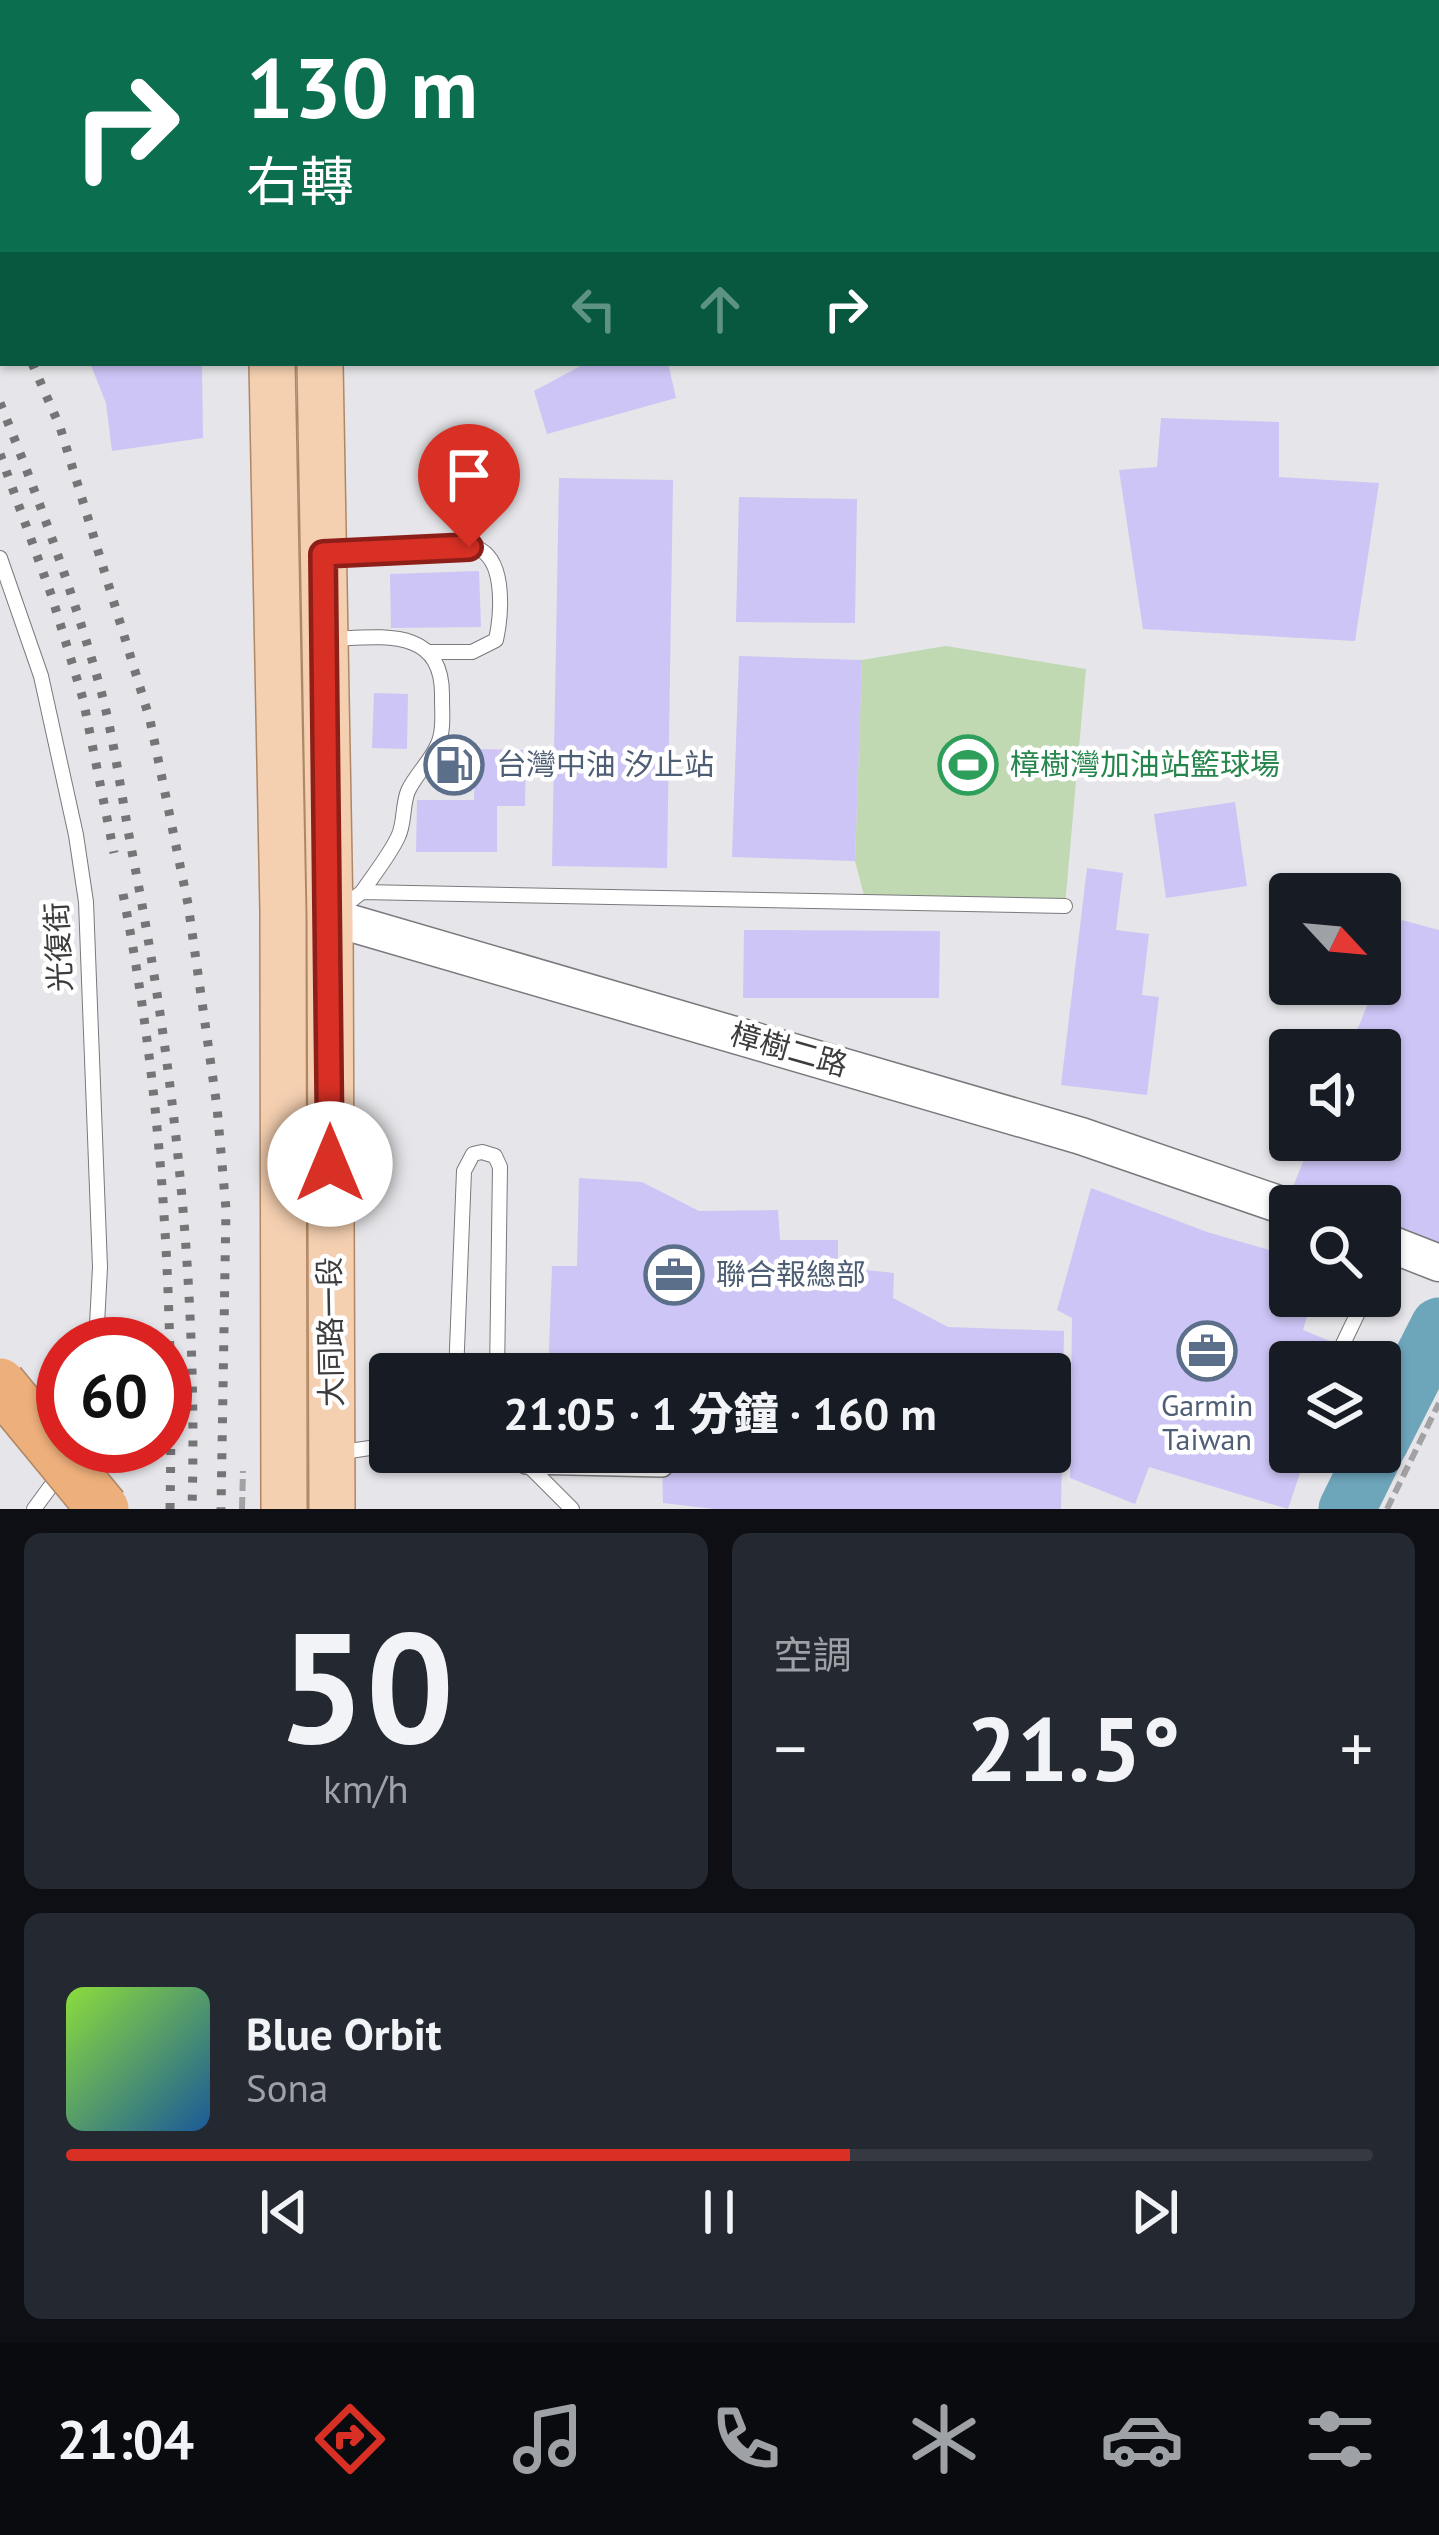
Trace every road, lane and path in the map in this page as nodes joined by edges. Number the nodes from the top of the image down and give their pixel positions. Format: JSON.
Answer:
{"nodes":[{"id":1,"x":272,"y":366,"type":"edge"},
{"id":2,"x":320,"y":366,"type":"edge"},
{"id":3,"x":323,"y":554,"type":"junction"},
{"id":4,"x":0,"y":557,"type":"edge"},
{"id":5,"x":325,"y":639,"type":"junction"},
{"id":6,"x":428,"y":652,"type":"junction"},
{"id":7,"x":346,"y":905,"type":"junction"},
{"id":8,"x":1065,"y":907,"type":"dead end"},
{"id":9,"x":283,"y":911,"type":"junction"},
{"id":10,"x":1269,"y":1201,"type":"edge"},
{"id":11,"x":1401,"y":1251,"type":"edge"},
{"id":12,"x":1439,"y":1262,"type":"edge"},
{"id":13,"x":97,"y":1317,"type":"edge"},
{"id":14,"x":457,"y":1353,"type":"edge"},
{"id":15,"x":497,"y":1353,"type":"edge"},
{"id":16,"x":0,"y":1384,"type":"edge"},
{"id":17,"x":1439,"y":1402,"type":"edge"},
{"id":18,"x":369,"y":1448,"type":"edge"},
{"id":19,"x":334,"y":1454,"type":"junction"},
{"id":20,"x":60,"y":1473,"type":"edge"},
{"id":21,"x":536,"y":1473,"type":"edge"},
{"id":22,"x":34,"y":1509,"type":"edge"},
{"id":23,"x":104,"y":1509,"type":"edge"},
{"id":24,"x":284,"y":1509,"type":"edge"},
{"id":25,"x":332,"y":1509,"type":"edge"},
{"id":26,"x":572,"y":1509,"type":"edge"},
{"id":27,"x":1387,"y":1509,"type":"edge"}],
"edges":[{"from":1,"to":9,"type":"main road","name":"大同路一段"},
{"from":2,"to":3,"type":"main road","name":"大同路一段"},
{"from":3,"to":5,"type":"main road","name":"大同路一段"},
{"from":3,"to":6,"type":"lane"},
{"from":4,"to":13,"type":"lane","name":"光復街"},
{"from":5,"to":6,"type":"lane"},
{"from":5,"to":7,"type":"main road","name":"大同路一段"},
{"from":6,"to":7,"type":"lane"},
{"from":7,"to":8,"type":"lane"},
{"from":7,"to":9,"type":"street","name":"樟樹二路"},
{"from":7,"to":10,"type":"street","name":"樟樹二路"},
{"from":7,"to":19,"type":"main road","name":"大同路一段"},
{"from":9,"to":24,"type":"main road","name":"大同路一段"},
{"from":11,"to":12,"type":"street"},
{"from":14,"to":15,"type":"lane"},
{"from":16,"to":23,"type":"highway","bridge":true},
{"from":17,"to":27,"type":"path"},
{"from":18,"to":19,"type":"lane"},
{"from":19,"to":25,"type":"main road","name":"大同路一段"},
{"from":20,"to":22,"type":"lane"},
{"from":21,"to":26,"type":"lane"}]}
